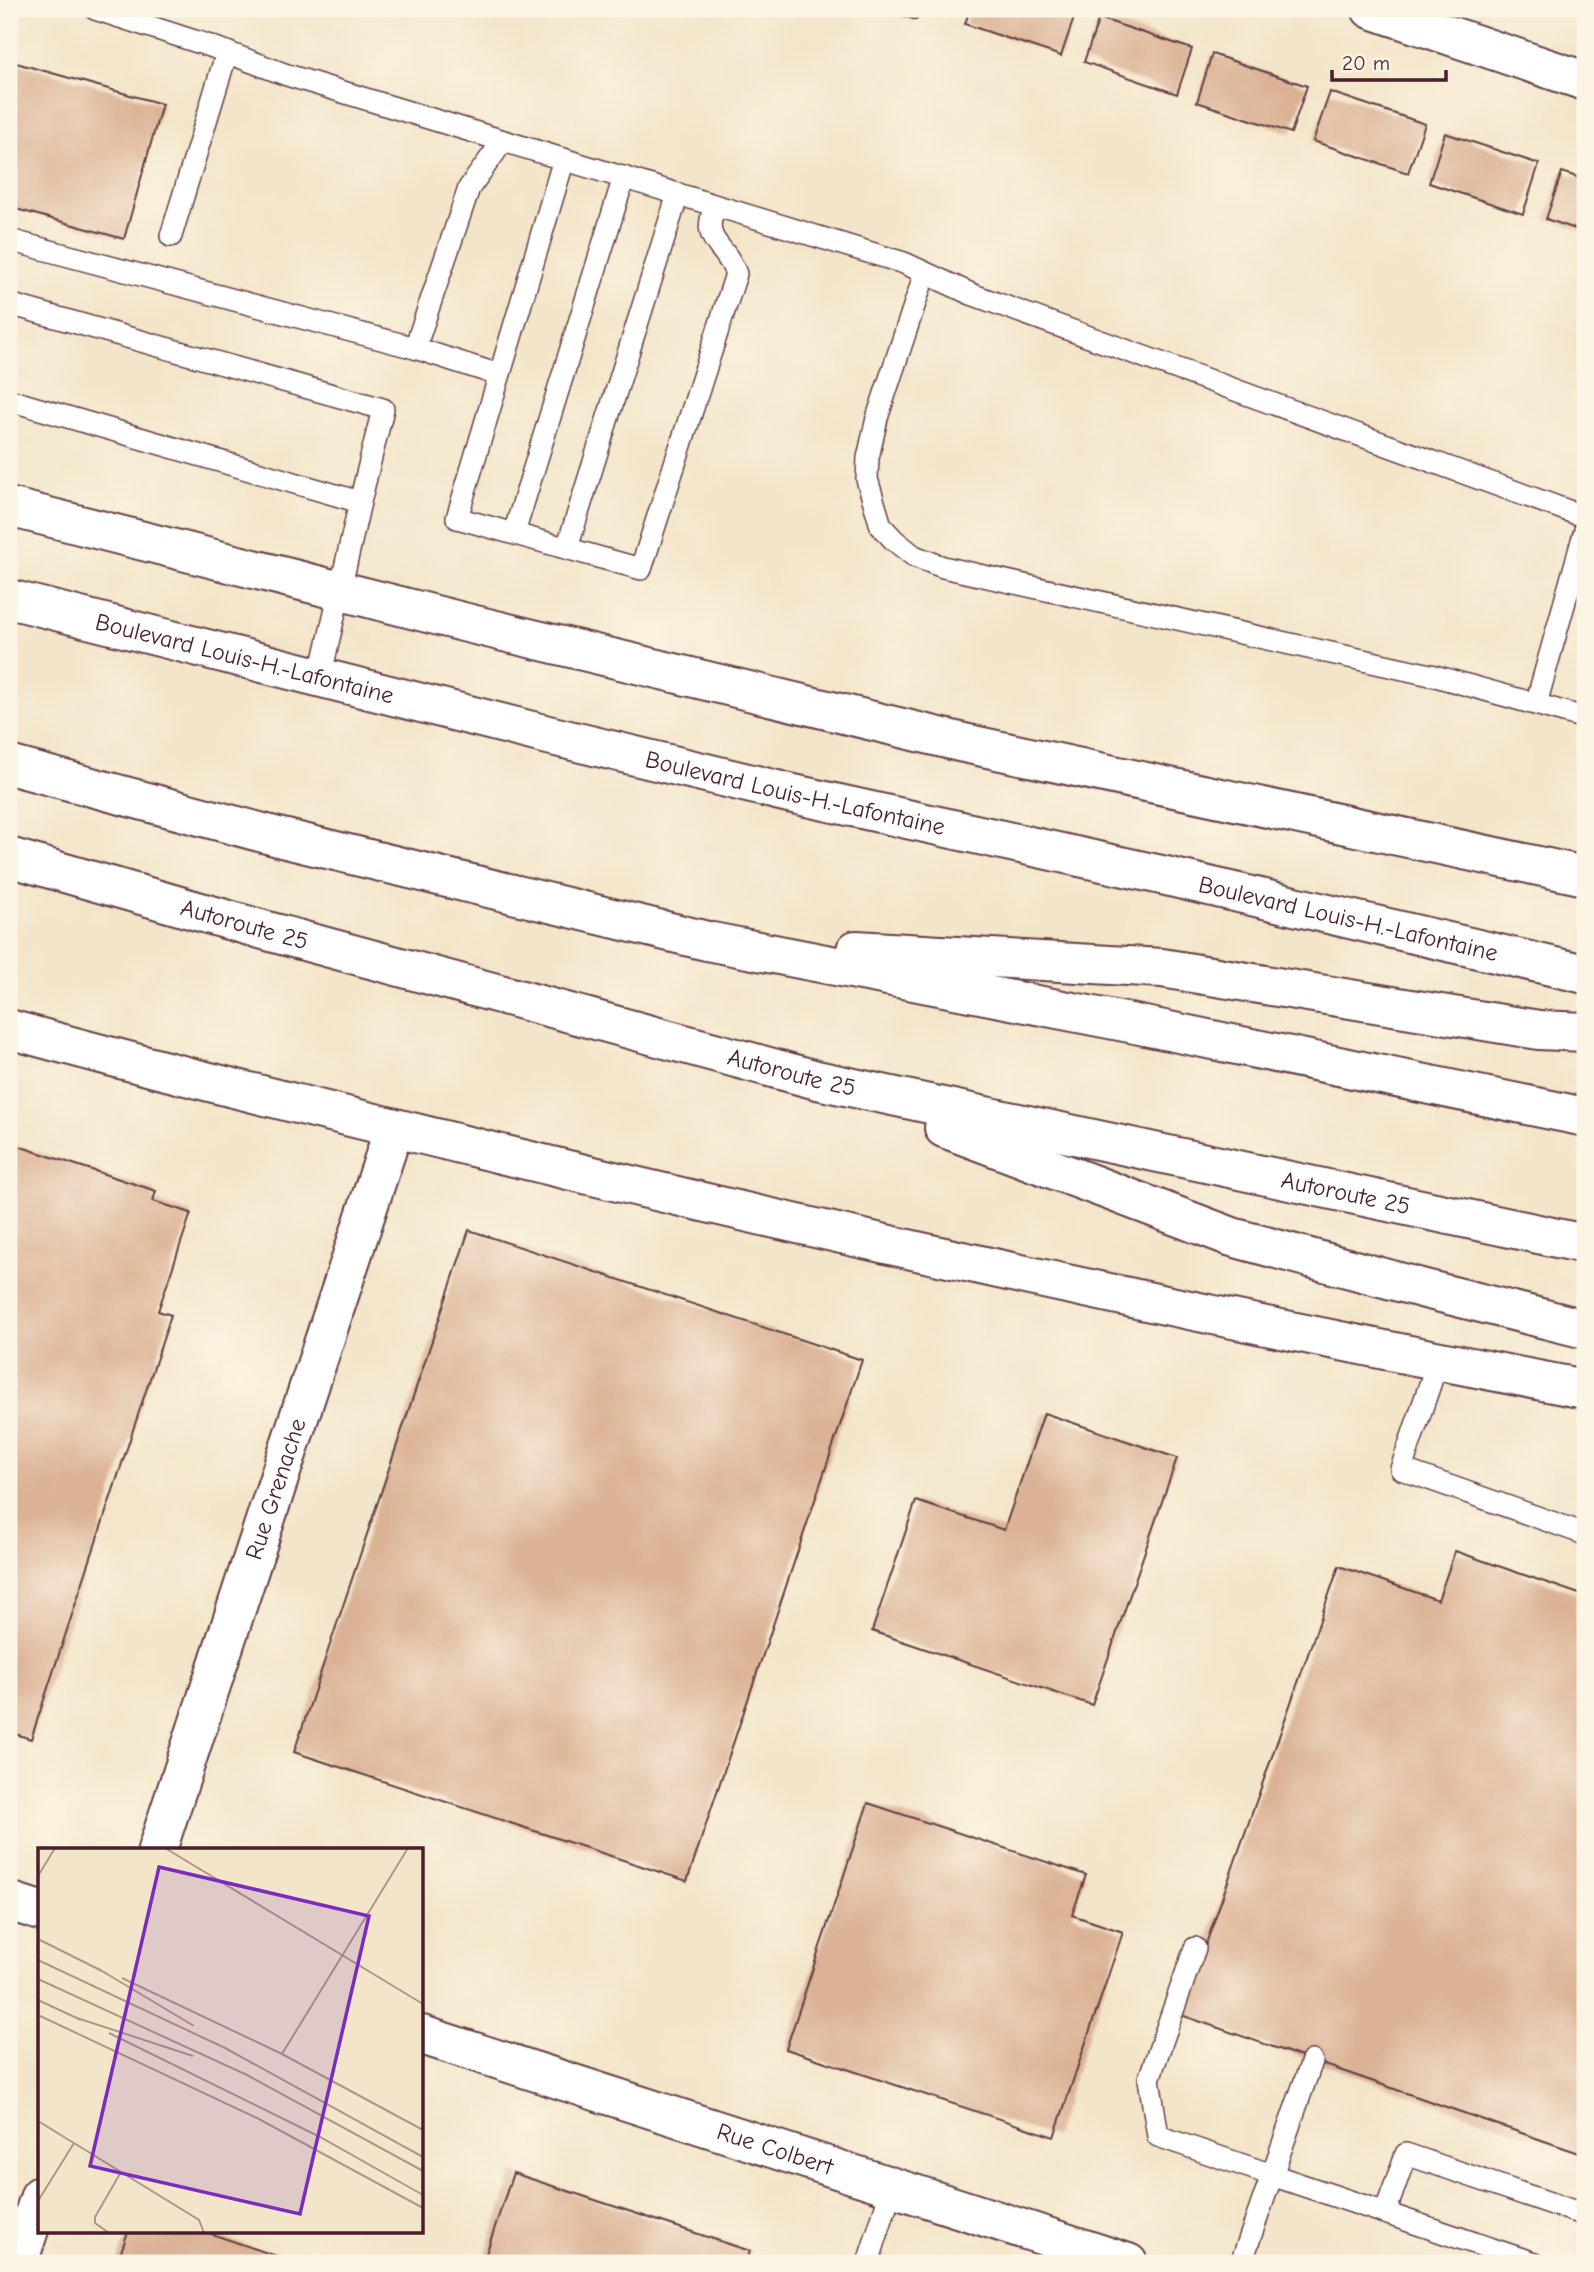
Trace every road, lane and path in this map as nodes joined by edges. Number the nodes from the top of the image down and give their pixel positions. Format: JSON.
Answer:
{"nodes":[{"id":1,"x":95,"y":9,"type":"edge"},
{"id":2,"x":1371,"y":9,"type":"edge"},
{"id":3,"x":228,"y":52,"type":"junction"},
{"id":4,"x":1585,"y":81,"type":"edge"},
{"id":5,"x":503,"y":141,"type":"junction"},
{"id":6,"x":564,"y":159,"type":"junction"},
{"id":7,"x":624,"y":177,"type":"junction"},
{"id":8,"x":678,"y":194,"type":"junction"},
{"id":9,"x":715,"y":205,"type":"junction"},
{"id":10,"x":171,"y":236,"type":"dead end"},
{"id":11,"x":9,"y":240,"type":"edge"},
{"id":12,"x":925,"y":273,"type":"junction"},
{"id":13,"x":9,"y":304,"type":"edge"},
{"id":14,"x":415,"y":348,"type":"junction"},
{"id":15,"x":499,"y":375,"type":"junction"},
{"id":16,"x":9,"y":400,"type":"edge"},
{"id":17,"x":360,"y":502,"type":"junction"},
{"id":18,"x":9,"y":508,"type":"edge"},
{"id":19,"x":1585,"y":517,"type":"edge"},
{"id":20,"x":1585,"y":530,"type":"edge"},
{"id":21,"x":514,"y":533,"type":"junction"},
{"id":22,"x":567,"y":548,"type":"junction"},
{"id":23,"x":340,"y":591,"type":"junction"},
{"id":24,"x":9,"y":599,"type":"edge"},
{"id":25,"x":320,"y":678,"type":"junction"},
{"id":26,"x":1536,"y":704,"type":"junction"},
{"id":27,"x":1585,"y":718,"type":"edge"},
{"id":28,"x":9,"y":765,"type":"edge"},
{"id":29,"x":9,"y":857,"type":"edge"},
{"id":30,"x":1585,"y":876,"type":"edge"},
{"id":31,"x":708,"y":941,"type":"junction"},
{"id":32,"x":1585,"y":974,"type":"edge"},
{"id":33,"x":9,"y":1029,"type":"edge"},
{"id":34,"x":1585,"y":1031,"type":"edge"},
{"id":35,"x":817,"y":1080,"type":"junction"},
{"id":36,"x":1585,"y":1117,"type":"edge"},
{"id":37,"x":394,"y":1128,"type":"junction"},
{"id":38,"x":1585,"y":1244,"type":"edge"},
{"id":39,"x":1585,"y":1329,"type":"edge"},
{"id":40,"x":1438,"y":1361,"type":"junction"},
{"id":41,"x":1585,"y":1389,"type":"edge"},
{"id":42,"x":1585,"y":1534,"type":"edge"},
{"id":43,"x":158,"y":1848,"type":"edge"},
{"id":44,"x":9,"y":1901,"type":"edge"},
{"id":45,"x":38,"y":1910,"type":"edge"},
{"id":46,"x":1195,"y":1948,"type":"dead end"},
{"id":47,"x":424,"y":2036,"type":"edge"},
{"id":48,"x":1312,"y":2061,"type":"dead end"},
{"id":49,"x":1272,"y":2175,"type":"junction"},
{"id":50,"x":892,"y":2187,"type":"junction"},
{"id":51,"x":38,"y":2202,"type":"edge"},
{"id":52,"x":1385,"y":2213,"type":"junction"},
{"id":53,"x":1585,"y":2215,"type":"edge"},
{"id":54,"x":18,"y":2263,"type":"edge"},
{"id":55,"x":868,"y":2263,"type":"edge"},
{"id":56,"x":1128,"y":2263,"type":"edge"},
{"id":57,"x":1241,"y":2263,"type":"edge"},
{"id":58,"x":1534,"y":2263,"type":"edge"}],
"edges":[{"from":1,"to":3,"type":"lane"},
{"from":2,"to":4,"type":"main road"},
{"from":3,"to":5,"type":"lane"},
{"from":3,"to":10,"type":"lane"},
{"from":5,"to":6,"type":"lane"},
{"from":5,"to":14,"type":"lane"},
{"from":6,"to":7,"type":"lane"},
{"from":6,"to":15,"type":"lane"},
{"from":7,"to":8,"type":"lane"},
{"from":7,"to":21,"type":"lane"},
{"from":8,"to":9,"type":"lane"},
{"from":8,"to":22,"type":"lane"},
{"from":9,"to":12,"type":"lane"},
{"from":9,"to":22,"type":"lane"},
{"from":11,"to":14,"type":"lane"},
{"from":12,"to":19,"type":"lane"},
{"from":12,"to":26,"type":"lane"},
{"from":13,"to":17,"type":"lane"},
{"from":14,"to":15,"type":"lane"},
{"from":15,"to":21,"type":"lane"},
{"from":16,"to":17,"type":"lane"},
{"from":17,"to":23,"type":"lane"},
{"from":18,"to":23,"type":"main road"},
{"from":20,"to":26,"type":"lane"},
{"from":21,"to":22,"type":"lane"},
{"from":23,"to":25,"type":"lane"},
{"from":23,"to":30,"type":"main road"},
{"from":24,"to":25,"type":"main road","name":"Boulevard Louis-H.-Lafontaine"},
{"from":25,"to":32,"type":"main road","name":"Boulevard Louis-H.-Lafontaine"},
{"from":26,"to":27,"type":"lane"},
{"from":28,"to":31,"type":"main road"},
{"from":29,"to":35,"type":"main road","name":"Autoroute 25"},
{"from":31,"to":34,"type":"main road"},
{"from":31,"to":36,"type":"main road"},
{"from":33,"to":37,"type":"main road"},
{"from":35,"to":38,"type":"main road","name":"Autoroute 25"},
{"from":35,"to":39,"type":"main road"},
{"from":37,"to":40,"type":"main road"},
{"from":37,"to":43,"type":"main road","name":"Rue Grenache"},
{"from":40,"to":41,"type":"main road"},
{"from":40,"to":42,"type":"lane"},
{"from":44,"to":45,"type":"main road"},
{"from":46,"to":49,"type":"lane"},
{"from":47,"to":50,"type":"main road","name":"Rue Colbert"},
{"from":48,"to":49,"type":"lane"},
{"from":49,"to":52,"type":"lane"},
{"from":49,"to":57,"type":"lane"},
{"from":50,"to":55,"type":"lane"},
{"from":50,"to":56,"type":"main road","name":"Rue Colbert"},
{"from":51,"to":54,"type":"main road"},
{"from":52,"to":53,"type":"lane"},
{"from":52,"to":58,"type":"lane"}]}
